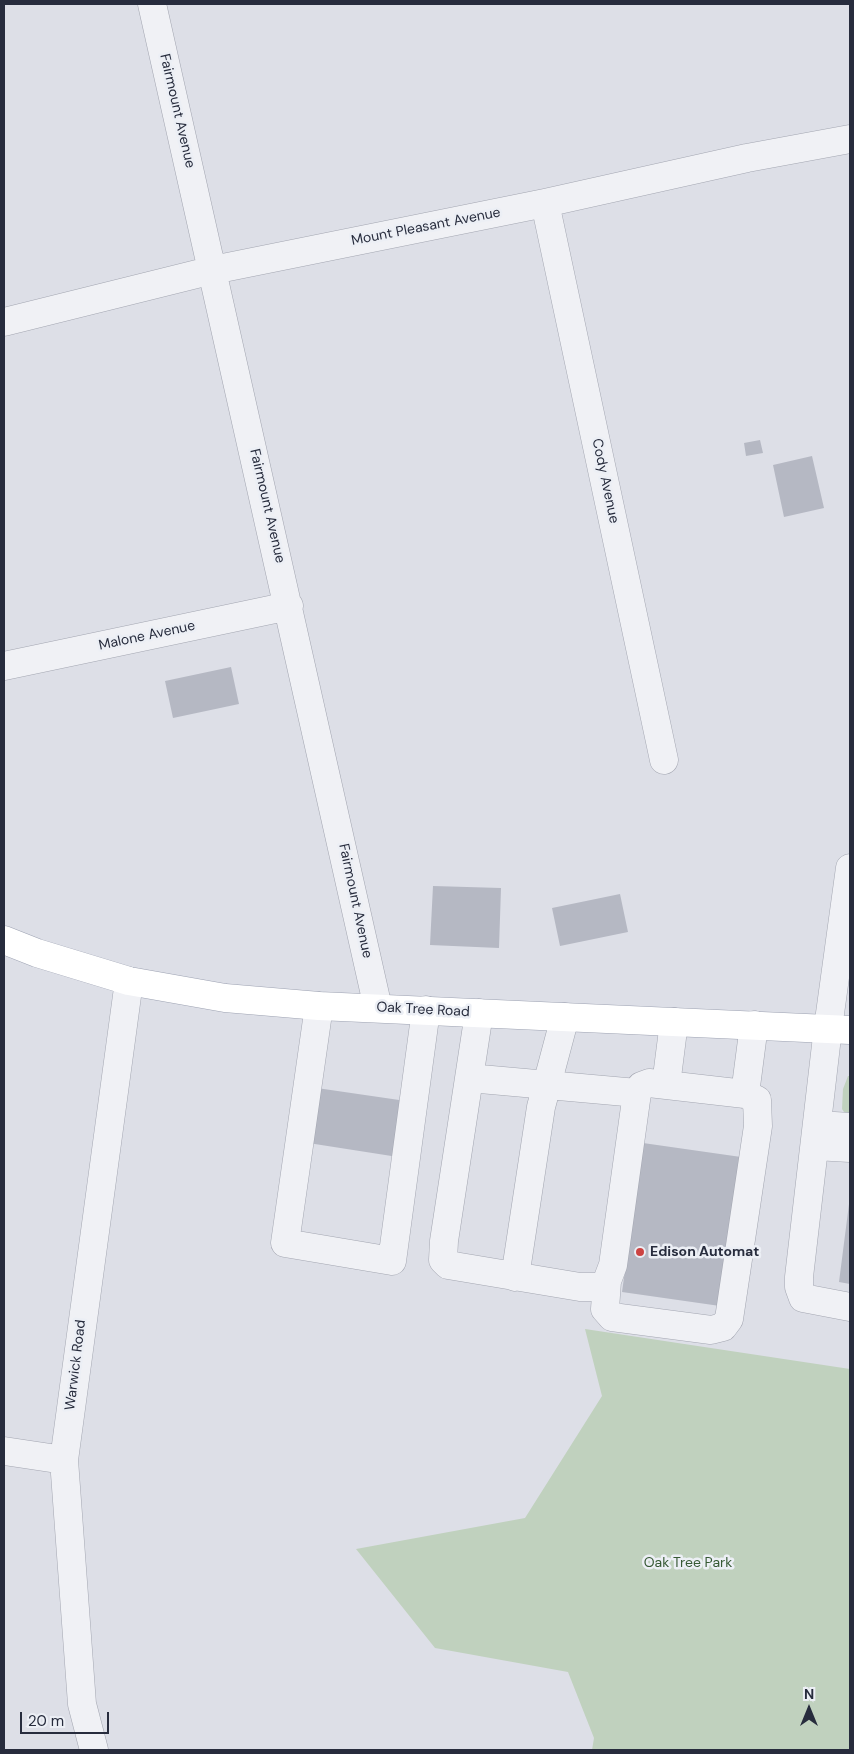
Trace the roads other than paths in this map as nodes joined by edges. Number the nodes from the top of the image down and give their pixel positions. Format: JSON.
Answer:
{"nodes":[{"id":1,"x":152,"y":4,"type":"edge"},
{"id":2,"x":850,"y":140,"type":"edge"},
{"id":3,"x":545,"y":203,"type":"junction"},
{"id":4,"x":214,"y":270,"type":"junction"},
{"id":5,"x":4,"y":322,"type":"edge"},
{"id":6,"x":289,"y":606,"type":"junction"},
{"id":7,"x":4,"y":666,"type":"edge"},
{"id":8,"x":664,"y":760,"type":"dead end"},
{"id":9,"x":850,"y":868,"type":"edge"},
{"id":10,"x":4,"y":940,"type":"edge"},
{"id":11,"x":129,"y":981,"type":"junction"},
{"id":12,"x":319,"y":1006,"type":"junction"},
{"id":13,"x":378,"y":1008,"type":"junction"},
{"id":14,"x":426,"y":1010,"type":"junction"},
{"id":15,"x":479,"y":1013,"type":"junction"},
{"id":16,"x":566,"y":1017,"type":"junction"},
{"id":17,"x":674,"y":1022,"type":"junction"},
{"id":18,"x":754,"y":1025,"type":"junction"},
{"id":19,"x":839,"y":1029,"type":"edge"},
{"id":20,"x":469,"y":1078,"type":"junction"},
{"id":21,"x":547,"y":1084,"type":"junction"},
{"id":22,"x":666,"y":1085,"type":"junction"},
{"id":23,"x":636,"y":1093,"type":"junction"},
{"id":24,"x":745,"y":1094,"type":"junction"},
{"id":25,"x":850,"y":1127,"type":"edge"},
{"id":26,"x":816,"y":1135,"type":"junction"},
{"id":27,"x":850,"y":1148,"type":"edge"},
{"id":28,"x":515,"y":1277,"type":"junction"},
{"id":29,"x":607,"y":1281,"type":"junction"},
{"id":30,"x":850,"y":1307,"type":"edge"},
{"id":31,"x":4,"y":1451,"type":"edge"},
{"id":32,"x":64,"y":1460,"type":"junction"},
{"id":33,"x":94,"y":1750,"type":"edge"}],
"edges":[{"from":1,"to":4,"type":"street","name":"Fairmount Avenue"},
{"from":2,"to":3,"type":"street","name":"Mount Pleasant Avenue"},
{"from":3,"to":4,"type":"street","name":"Mount Pleasant Avenue"},
{"from":3,"to":8,"type":"street","name":"Cody Avenue"},
{"from":4,"to":5,"type":"street","name":"Mount Pleasant Avenue"},
{"from":4,"to":6,"type":"street","name":"Fairmount Avenue"},
{"from":6,"to":7,"type":"street","name":"Malone Avenue"},
{"from":6,"to":13,"type":"street","name":"Fairmount Avenue"},
{"from":9,"to":19,"type":"street"},
{"from":10,"to":11,"type":"main road","name":"Oak Tree Road"},
{"from":11,"to":12,"type":"main road","name":"Oak Tree Road"},
{"from":11,"to":32,"type":"street","name":"Warwick Road"},
{"from":12,"to":13,"type":"main road","name":"Oak Tree Road"},
{"from":12,"to":14,"type":"street"},
{"from":13,"to":14,"type":"main road","name":"Oak Tree Road"},
{"from":14,"to":15,"type":"main road","name":"Oak Tree Road"},
{"from":15,"to":16,"type":"main road","name":"Oak Tree Road"},
{"from":15,"to":20,"type":"street"},
{"from":16,"to":17,"type":"main road","name":"Oak Tree Road"},
{"from":16,"to":21,"type":"street"},
{"from":17,"to":18,"type":"main road","name":"Oak Tree Road"},
{"from":17,"to":22,"type":"street"},
{"from":18,"to":19,"type":"main road","name":"Oak Tree Road"},
{"from":18,"to":24,"type":"street"},
{"from":19,"to":26,"type":"street"},
{"from":20,"to":21,"type":"street"},
{"from":20,"to":28,"type":"street"},
{"from":21,"to":23,"type":"street"},
{"from":21,"to":28,"type":"street"},
{"from":22,"to":23,"type":"street"},
{"from":22,"to":24,"type":"street"},
{"from":23,"to":29,"type":"street"},
{"from":24,"to":29,"type":"street"},
{"from":25,"to":26,"type":"street"},
{"from":26,"to":27,"type":"street"},
{"from":26,"to":30,"type":"street"},
{"from":28,"to":29,"type":"street"},
{"from":31,"to":32,"type":"street"},
{"from":32,"to":33,"type":"street","name":"Warwick Road"}]}
